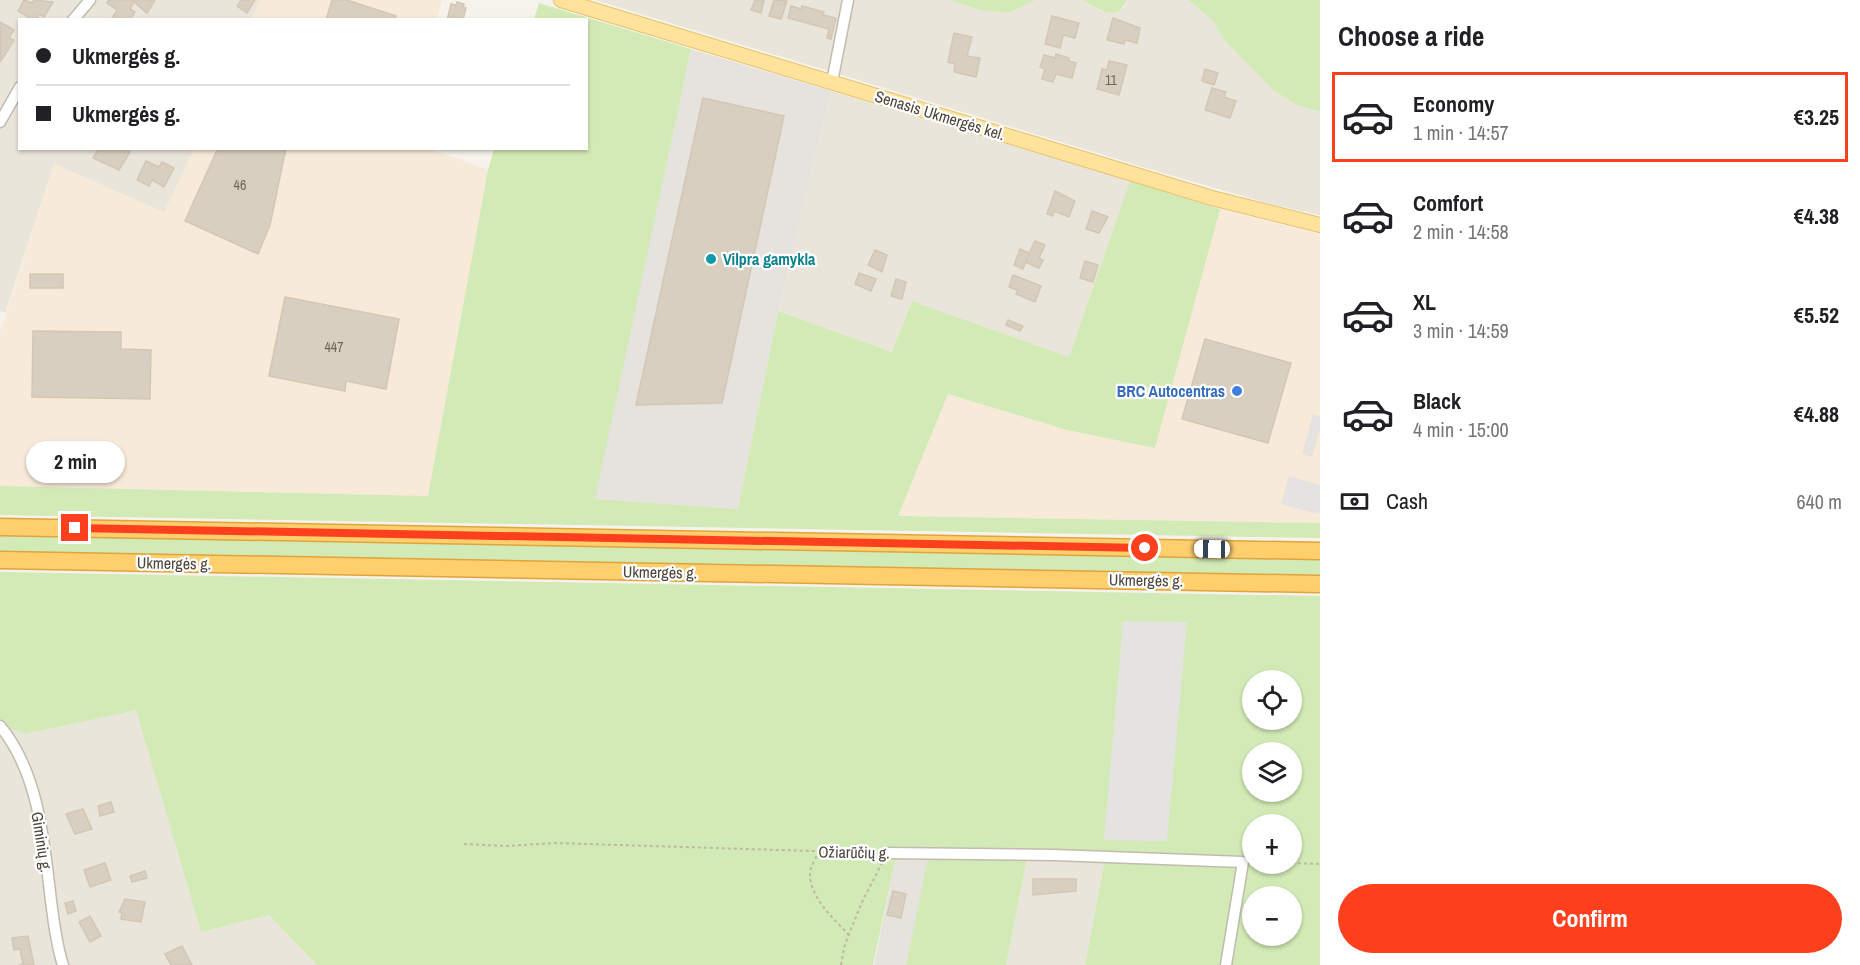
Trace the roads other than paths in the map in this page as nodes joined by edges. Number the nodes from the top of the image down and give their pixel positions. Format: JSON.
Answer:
{"nodes":[{"id":1,"x":90,"y":0,"type":"edge"},
{"id":2,"x":561,"y":0,"type":"edge"},
{"id":3,"x":848,"y":0,"type":"edge"},
{"id":4,"x":75,"y":18,"type":"edge"},
{"id":5,"x":832,"y":82,"type":"junction"},
{"id":6,"x":18,"y":90,"type":"edge"},
{"id":7,"x":0,"y":122,"type":"edge"},
{"id":8,"x":1320,"y":225,"type":"edge"},
{"id":9,"x":0,"y":526,"type":"edge"},
{"id":10,"x":1320,"y":542,"type":"edge"},
{"id":11,"x":1276,"y":550,"type":"junction"},
{"id":12,"x":1320,"y":551,"type":"edge"},
{"id":13,"x":0,"y":560,"type":"edge"},
{"id":14,"x":1320,"y":584,"type":"edge"},
{"id":15,"x":0,"y":726,"type":"edge"},
{"id":16,"x":886,"y":853,"type":"road end"},
{"id":17,"x":63,"y":965,"type":"edge"},
{"id":18,"x":1226,"y":965,"type":"edge"}],
"edges":[{"from":1,"to":4,"type":"street"},
{"from":2,"to":5,"type":"main road","name":"Senasis Ukmergės kel."},
{"from":3,"to":5,"type":"street"},
{"from":5,"to":8,"type":"main road","name":"Senasis Ukmergės kel."},
{"from":6,"to":7,"type":"street"},
{"from":9,"to":11,"type":"highway","name":"Ukmergės g."},
{"from":10,"to":11,"type":"highway"},
{"from":11,"to":12,"type":"highway","name":"Ukmergės g."},
{"from":13,"to":14,"type":"highway","name":"Ukmergės g."},
{"from":15,"to":17,"type":"street","name":"Giminių g."},
{"from":16,"to":18,"type":"street","name":"Ožiarūčių g."}]}
